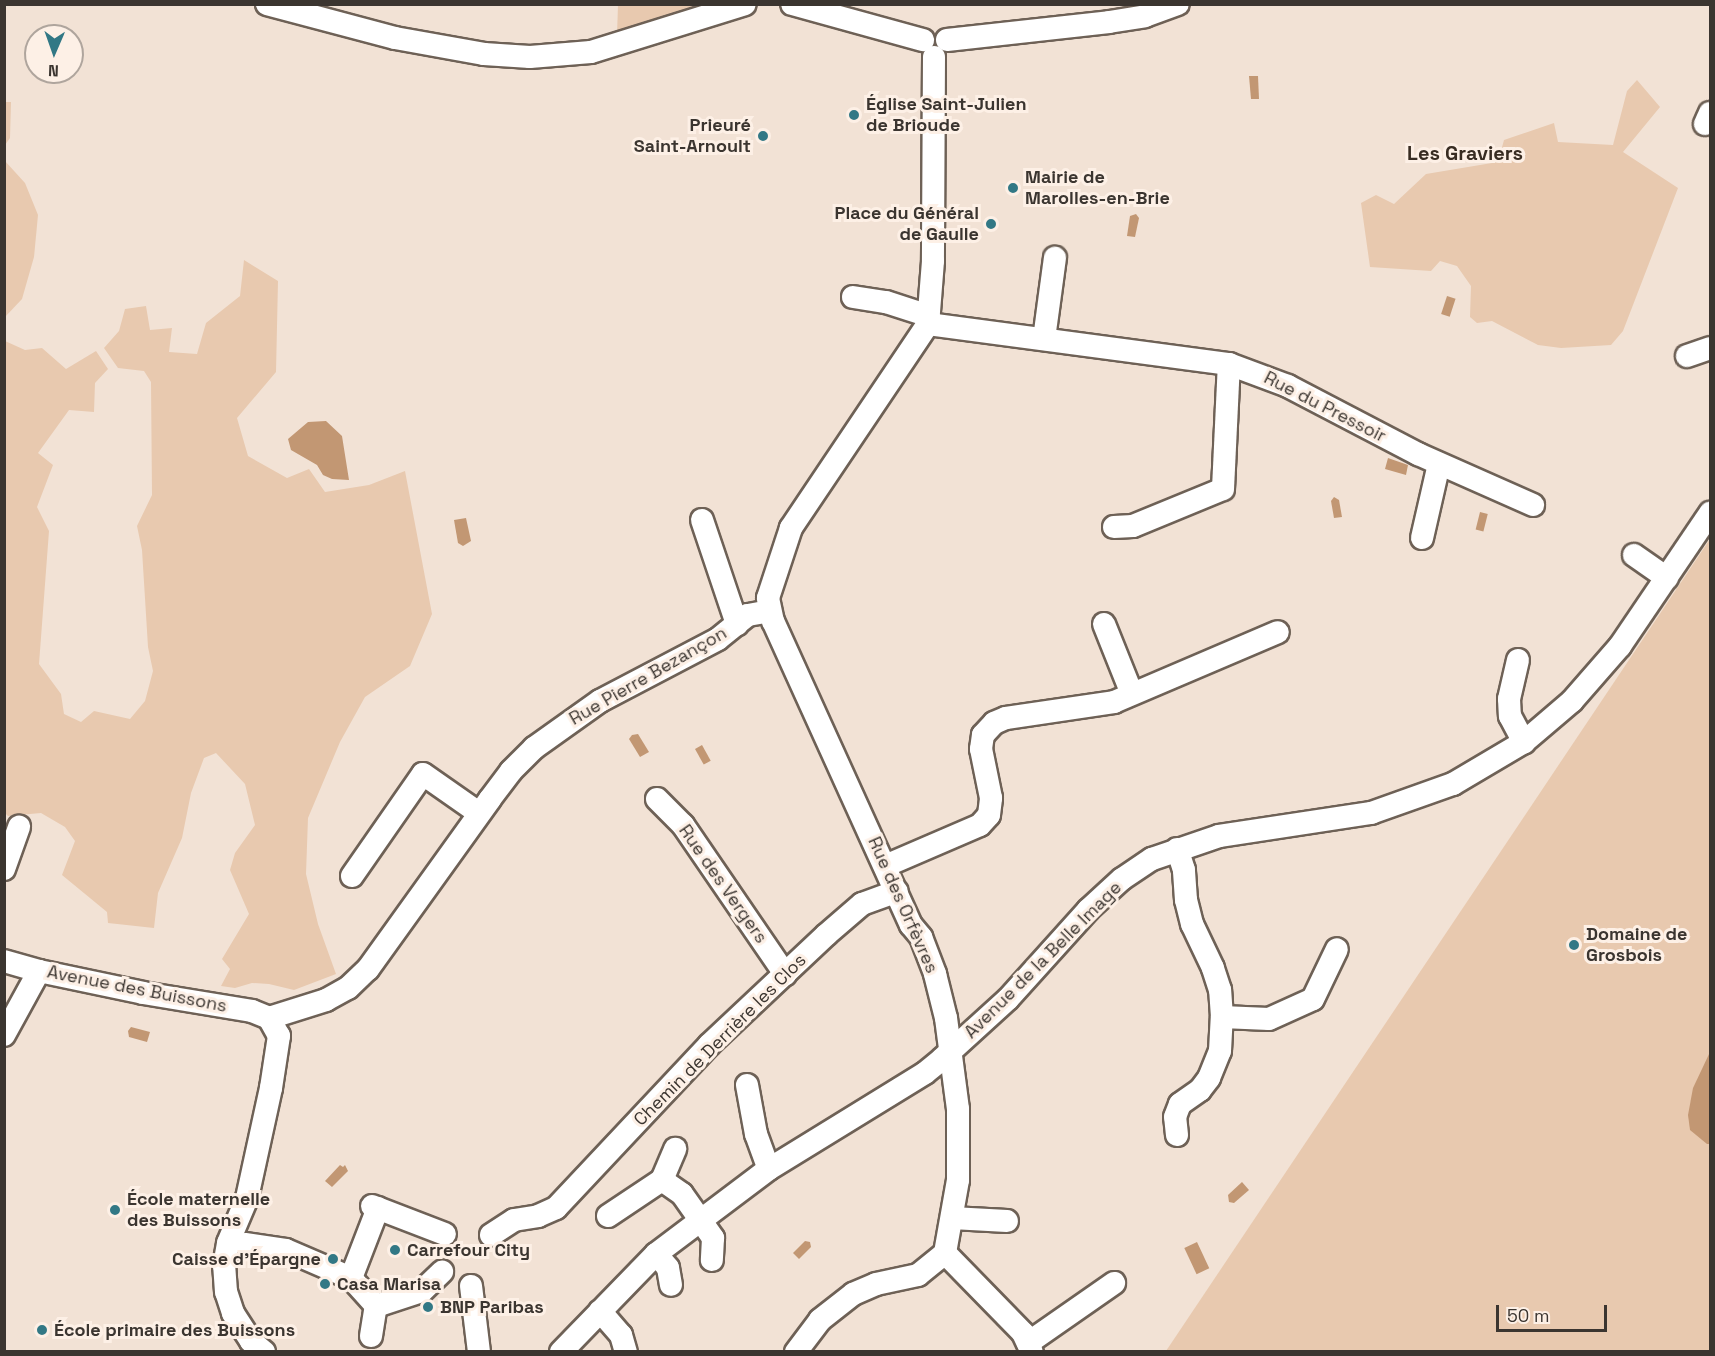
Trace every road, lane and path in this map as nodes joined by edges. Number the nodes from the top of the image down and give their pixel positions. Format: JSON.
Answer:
{"nodes":[{"id":1,"x":745,"y":4,"type":"edge"},
{"id":2,"x":792,"y":4,"type":"edge"},
{"id":3,"x":1178,"y":4,"type":"edge"},
{"id":4,"x":279,"y":7,"type":"edge"},
{"id":5,"x":934,"y":45,"type":"junction"},
{"id":6,"x":1055,"y":258,"type":"dead end"},
{"id":7,"x":853,"y":297,"type":"dead end"},
{"id":8,"x":928,"y":320,"type":"junction"},
{"id":9,"x":1044,"y":339,"type":"junction"},
{"id":10,"x":1710,"y":348,"type":"edge"},
{"id":11,"x":1687,"y":356,"type":"dead end"},
{"id":12,"x":1228,"y":364,"type":"junction"},
{"id":13,"x":1439,"y":464,"type":"junction"},
{"id":14,"x":1533,"y":506,"type":"dead end"},
{"id":15,"x":1710,"y":513,"type":"edge"},
{"id":16,"x":702,"y":520,"type":"dead end"},
{"id":17,"x":1114,"y":527,"type":"dead end"},
{"id":18,"x":1422,"y":538,"type":"dead end"},
{"id":19,"x":1635,"y":555,"type":"dead end"},
{"id":20,"x":1667,"y":578,"type":"junction"},
{"id":21,"x":770,"y":611,"type":"junction"},
{"id":22,"x":737,"y":624,"type":"junction"},
{"id":23,"x":1104,"y":624,"type":"dead end"},
{"id":24,"x":1278,"y":632,"type":"dead end"},
{"id":25,"x":1518,"y":660,"type":"dead end"},
{"id":26,"x":1132,"y":694,"type":"junction"},
{"id":27,"x":1524,"y":742,"type":"junction"},
{"id":28,"x":657,"y":799,"type":"dead end"},
{"id":29,"x":480,"y":813,"type":"junction"},
{"id":30,"x":20,"y":826,"type":"dead end"},
{"id":31,"x":1177,"y":849,"type":"junction"},
{"id":32,"x":885,"y":866,"type":"junction"},
{"id":33,"x":4,"y":868,"type":"edge"},
{"id":34,"x":352,"y":876,"type":"dead end"},
{"id":35,"x":897,"y":891,"type":"junction"},
{"id":36,"x":1338,"y":949,"type":"dead end"},
{"id":37,"x":4,"y":961,"type":"edge"},
{"id":38,"x":39,"y":971,"type":"junction"},
{"id":39,"x":785,"y":974,"type":"junction"},
{"id":40,"x":1222,"y":1017,"type":"junction"},
{"id":41,"x":269,"y":1018,"type":"junction"},
{"id":42,"x":4,"y":1035,"type":"edge"},
{"id":43,"x":950,"y":1051,"type":"junction"},
{"id":44,"x":747,"y":1085,"type":"dead end"},
{"id":45,"x":1177,"y":1135,"type":"dead end"},
{"id":46,"x":675,"y":1149,"type":"dead end"},
{"id":47,"x":768,"y":1169,"type":"junction"},
{"id":48,"x":662,"y":1180,"type":"junction"},
{"id":49,"x":608,"y":1216,"type":"dead end"},
{"id":50,"x":952,"y":1218,"type":"junction"},
{"id":51,"x":700,"y":1221,"type":"junction"},
{"id":52,"x":1007,"y":1221,"type":"dead end"},
{"id":53,"x":446,"y":1234,"type":"dead end"},
{"id":54,"x":491,"y":1235,"type":"dead end"},
{"id":55,"x":245,"y":1244,"type":"dead end"},
{"id":56,"x":945,"y":1253,"type":"junction"},
{"id":57,"x":656,"y":1254,"type":"junction"},
{"id":58,"x":712,"y":1260,"type":"dead end"},
{"id":59,"x":442,"y":1272,"type":"dead end"},
{"id":60,"x":351,"y":1278,"type":"junction"},
{"id":61,"x":1114,"y":1283,"type":"dead end"},
{"id":62,"x":671,"y":1285,"type":"dead end"},
{"id":63,"x":471,"y":1286,"type":"dead end"},
{"id":64,"x":376,"y":1306,"type":"junction"},
{"id":65,"x":600,"y":1311,"type":"junction"},
{"id":66,"x":371,"y":1336,"type":"dead end"},
{"id":67,"x":1030,"y":1347,"type":"edge"},
{"id":68,"x":264,"y":1352,"type":"edge"},
{"id":69,"x":479,"y":1352,"type":"edge"},
{"id":70,"x":561,"y":1352,"type":"edge"},
{"id":71,"x":626,"y":1352,"type":"edge"},
{"id":72,"x":796,"y":1352,"type":"edge"}],
"edges":[{"from":1,"to":4,"type":"street"},
{"from":2,"to":5,"type":"street"},
{"from":3,"to":5,"type":"street"},
{"from":5,"to":8,"type":"street"},
{"from":6,"to":9,"type":"street"},
{"from":7,"to":8,"type":"street","name":"Rue du Pressoir"},
{"from":8,"to":9,"type":"street","name":"Rue du Pressoir"},
{"from":8,"to":21,"type":"street"},
{"from":9,"to":12,"type":"street","name":"Rue du Pressoir"},
{"from":10,"to":11,"type":"street"},
{"from":12,"to":13,"type":"street","name":"Rue du Pressoir"},
{"from":12,"to":17,"type":"street"},
{"from":13,"to":14,"type":"street","name":"Rue du Pressoir"},
{"from":13,"to":18,"type":"street"},
{"from":15,"to":20,"type":"street","name":"Avenue de la Belle Image"},
{"from":16,"to":22,"type":"street"},
{"from":19,"to":20,"type":"street"},
{"from":20,"to":27,"type":"street","name":"Avenue de la Belle Image"},
{"from":21,"to":22,"type":"street","name":"Rue Pierre Bezançon"},
{"from":21,"to":32,"type":"street","name":"Rue des Orfèvres"},
{"from":22,"to":29,"type":"street","name":"Rue Pierre Bezançon"},
{"from":23,"to":26,"type":"street"},
{"from":24,"to":26,"type":"street"},
{"from":25,"to":27,"type":"street"},
{"from":26,"to":32,"type":"street"},
{"from":27,"to":31,"type":"street","name":"Avenue de la Belle Image"},
{"from":28,"to":39,"type":"street","name":"Rue des Vergers"},
{"from":29,"to":34,"type":"street"},
{"from":29,"to":41,"type":"street","name":"Rue Pierre Bezançon"},
{"from":30,"to":33,"type":"street"},
{"from":31,"to":40,"type":"street"},
{"from":31,"to":43,"type":"street","name":"Avenue de la Belle Image"},
{"from":32,"to":35,"type":"street","name":"Rue des Orfèvres"},
{"from":35,"to":39,"type":"street","name":"Chemin de Derrière les Clos"},
{"from":35,"to":43,"type":"street","name":"Rue des Orfèvres"},
{"from":36,"to":40,"type":"street"},
{"from":37,"to":38,"type":"street","name":"Avenue des Buissons"},
{"from":38,"to":41,"type":"street","name":"Avenue des Buissons"},
{"from":38,"to":42,"type":"street"},
{"from":39,"to":54,"type":"street","name":"Chemin de Derrière les Clos"},
{"from":40,"to":45,"type":"street"},
{"from":41,"to":68,"type":"street"},
{"from":43,"to":47,"type":"street","name":"Avenue de la Belle Image"},
{"from":43,"to":50,"type":"street","name":"Rue des Orfèvres"},
{"from":44,"to":47,"type":"street"},
{"from":46,"to":48,"type":"street"},
{"from":47,"to":51,"type":"street","name":"Avenue de la Belle Image"},
{"from":48,"to":49,"type":"street"},
{"from":48,"to":51,"type":"street"},
{"from":50,"to":52,"type":"street"},
{"from":50,"to":56,"type":"street","name":"Rue des Orfèvres"},
{"from":51,"to":57,"type":"street","name":"Avenue de la Belle Image"},
{"from":51,"to":58,"type":"street"},
{"from":53,"to":60,"type":"street"},
{"from":55,"to":60,"type":"street"},
{"from":56,"to":67,"type":"street"},
{"from":56,"to":72,"type":"street"},
{"from":57,"to":62,"type":"street"},
{"from":57,"to":65,"type":"street","name":"Avenue de la Belle Image"},
{"from":59,"to":64,"type":"street"},
{"from":60,"to":64,"type":"street"},
{"from":61,"to":67,"type":"street"},
{"from":63,"to":69,"type":"street"},
{"from":64,"to":66,"type":"street"},
{"from":65,"to":70,"type":"street","name":"Avenue de la Belle Image"},
{"from":65,"to":71,"type":"street"}]}
